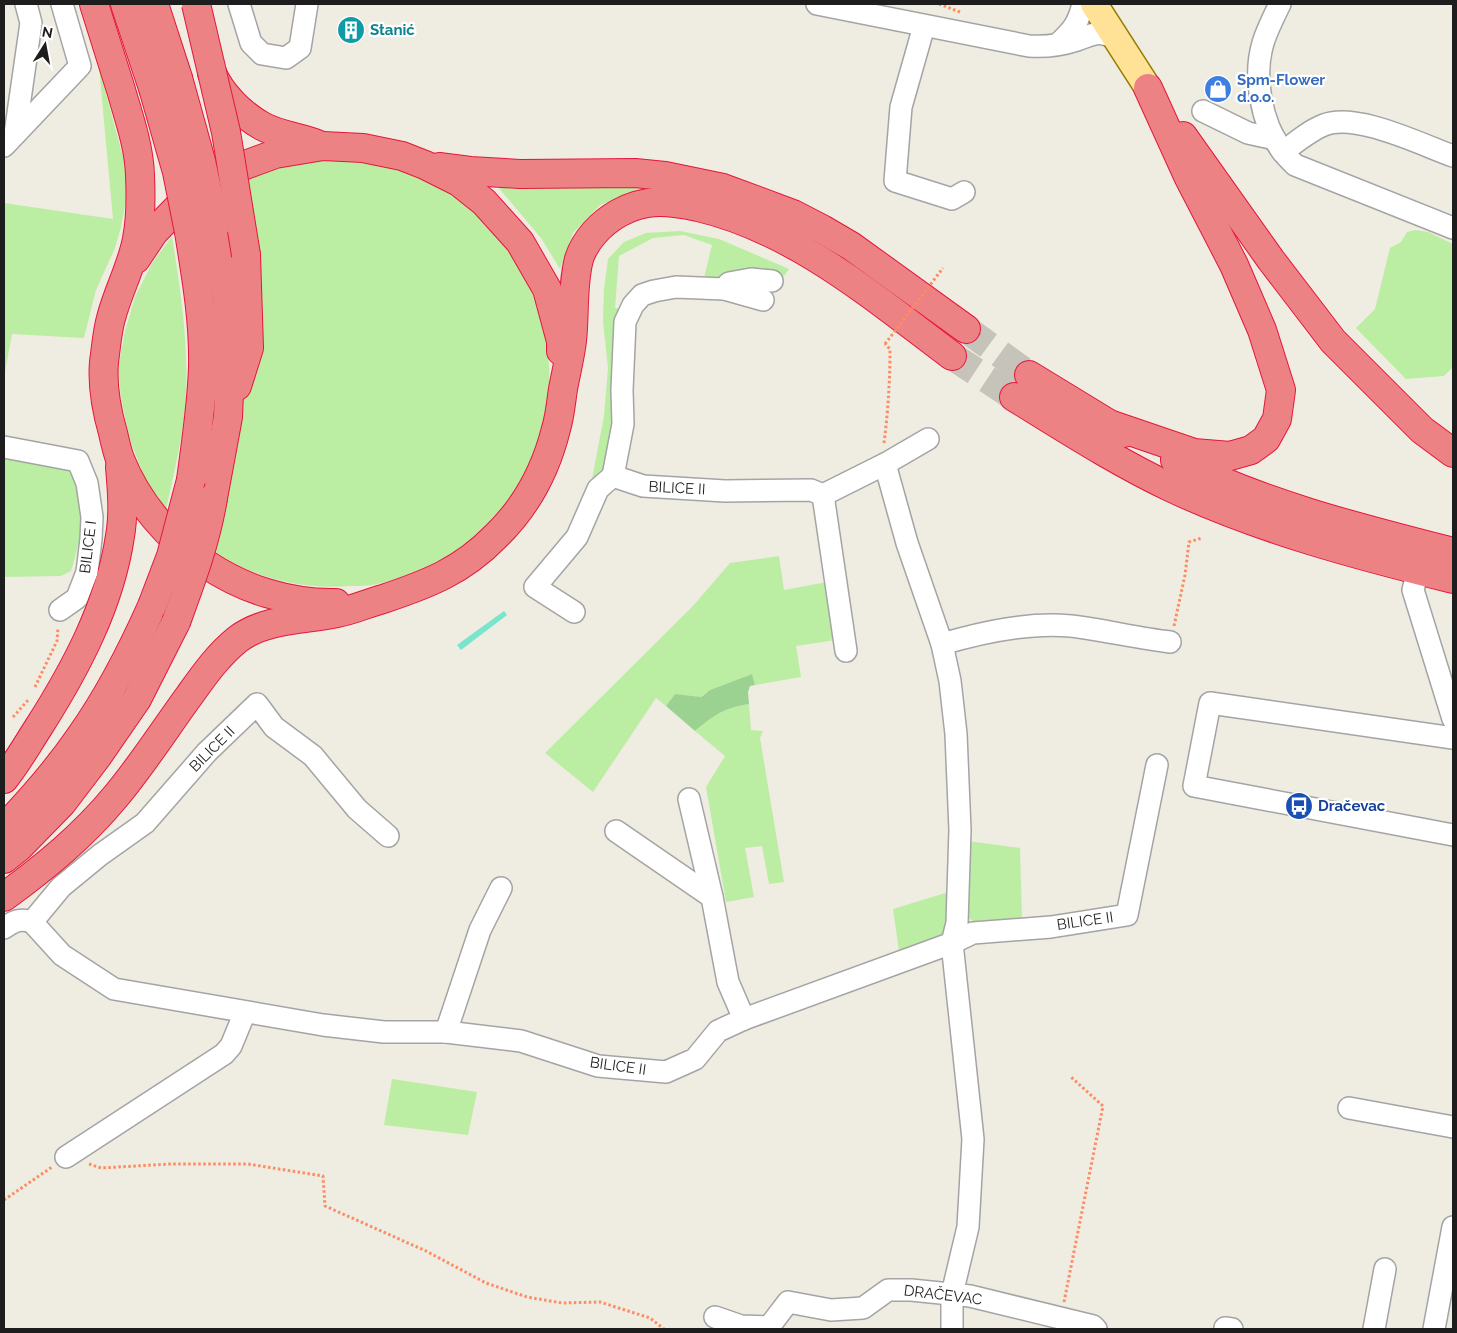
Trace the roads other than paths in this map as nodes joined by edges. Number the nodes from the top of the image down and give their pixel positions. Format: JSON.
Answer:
{"nodes":[{"id":1,"x":26,"y":4,"type":"edge"},
{"id":2,"x":62,"y":4,"type":"edge"},
{"id":3,"x":94,"y":4,"type":"edge"},
{"id":4,"x":125,"y":4,"type":"edge"},
{"id":5,"x":154,"y":4,"type":"edge"},
{"id":6,"x":185,"y":4,"type":"edge"},
{"id":7,"x":196,"y":4,"type":"edge"},
{"id":8,"x":239,"y":4,"type":"edge"},
{"id":9,"x":307,"y":4,"type":"edge"},
{"id":10,"x":817,"y":4,"type":"edge"},
{"id":11,"x":1083,"y":4,"type":"edge"},
{"id":12,"x":1094,"y":4,"type":"edge"},
{"id":13,"x":1280,"y":4,"type":"edge"},
{"id":14,"x":924,"y":26,"type":"junction"},
{"id":15,"x":1116,"y":38,"type":"junction"},
{"id":16,"x":1058,"y":44,"type":"junction"},
{"id":17,"x":166,"y":83,"type":"junction"},
{"id":18,"x":1148,"y":88,"type":"junction"},
{"id":19,"x":1203,"y":111,"type":"dead end"},
{"id":20,"x":9,"y":140,"type":"edge"},
{"id":21,"x":323,"y":146,"type":"junction"},
{"id":22,"x":1284,"y":152,"type":"junction"},
{"id":23,"x":1453,"y":156,"type":"edge"},
{"id":24,"x":425,"y":165,"type":"junction"},
{"id":25,"x":964,"y":192,"type":"dead end"},
{"id":26,"x":1453,"y":228,"type":"edge"},
{"id":27,"x":202,"y":229,"type":"junction"},
{"id":28,"x":128,"y":273,"type":"junction"},
{"id":29,"x":768,"y":290,"type":"dead end"},
{"id":30,"x":966,"y":329,"type":"tunnel mouth"},
{"id":31,"x":952,"y":356,"type":"tunnel mouth"},
{"id":32,"x":1029,"y":375,"type":"tunnel mouth"},
{"id":33,"x":562,"y":396,"type":"junction"},
{"id":34,"x":1014,"y":397,"type":"tunnel mouth"},
{"id":35,"x":228,"y":417,"type":"junction"},
{"id":36,"x":1109,"y":424,"type":"junction"},
{"id":37,"x":928,"y":438,"type":"dead end"},
{"id":38,"x":4,"y":446,"type":"edge"},
{"id":39,"x":1453,"y":453,"type":"edge"},
{"id":40,"x":120,"y":458,"type":"junction"},
{"id":41,"x":885,"y":464,"type":"junction"},
{"id":42,"x":613,"y":476,"type":"junction"},
{"id":43,"x":823,"y":495,"type":"junction"},
{"id":44,"x":1453,"y":552,"type":"edge"},
{"id":45,"x":1418,"y":570,"type":"junction"},
{"id":46,"x":1453,"y":578,"type":"edge"},
{"id":47,"x":387,"y":597,"type":"junction"},
{"id":48,"x":60,"y":610,"type":"road end"},
{"id":49,"x":574,"y":612,"type":"dead end"},
{"id":50,"x":1170,"y":642,"type":"road end"},
{"id":51,"x":942,"y":644,"type":"junction"},
{"id":52,"x":846,"y":651,"type":"dead end"},
{"id":53,"x":1453,"y":719,"type":"edge"},
{"id":54,"x":1453,"y":738,"type":"edge"},
{"id":55,"x":1158,"y":765,"type":"dead end"},
{"id":56,"x":4,"y":779,"type":"edge"},
{"id":57,"x":689,"y":799,"type":"dead end"},
{"id":58,"x":4,"y":828,"type":"edge"},
{"id":59,"x":616,"y":831,"type":"dead end"},
{"id":60,"x":1453,"y":835,"type":"edge"},
{"id":61,"x":388,"y":836,"type":"dead end"},
{"id":62,"x":4,"y":859,"type":"edge"},
{"id":63,"x":53,"y":877,"type":"junction"},
{"id":64,"x":502,"y":888,"type":"dead end"},
{"id":65,"x":712,"y":896,"type":"junction"},
{"id":66,"x":4,"y":897,"type":"edge"},
{"id":67,"x":32,"y":922,"type":"junction"},
{"id":68,"x":4,"y":928,"type":"edge"},
{"id":69,"x":952,"y":943,"type":"junction"},
{"id":70,"x":245,"y":1012,"type":"junction"},
{"id":71,"x":744,"y":1018,"type":"junction"},
{"id":72,"x":446,"y":1032,"type":"junction"},
{"id":73,"x":1348,"y":1108,"type":"dead end"},
{"id":74,"x":1453,"y":1128,"type":"edge"},
{"id":75,"x":66,"y":1157,"type":"road end"},
{"id":76,"x":1453,"y":1227,"type":"edge"},
{"id":77,"x":1385,"y":1269,"type":"dead end"},
{"id":78,"x":952,"y":1294,"type":"junction"},
{"id":79,"x":715,"y":1317,"type":"dead end"},
{"id":80,"x":952,"y":1329,"type":"edge"},
{"id":81,"x":1096,"y":1329,"type":"edge"},
{"id":82,"x":1374,"y":1329,"type":"edge"},
{"id":83,"x":1434,"y":1329,"type":"edge"}],
"edges":[{"from":1,"to":20,"type":"street"},
{"from":2,"to":20,"type":"street"},
{"from":3,"to":28,"type":"highway"},
{"from":4,"to":17,"type":"highway"},
{"from":5,"to":17,"type":"highway"},
{"from":6,"to":21,"type":"highway"},
{"from":7,"to":35,"type":"highway","bridge":true},
{"from":8,"to":9,"type":"street"},
{"from":10,"to":14,"type":"street"},
{"from":11,"to":16,"type":"street"},
{"from":12,"to":15,"type":"main road"},
{"from":13,"to":22,"type":"street"},
{"from":14,"to":16,"type":"street"},
{"from":14,"to":25,"type":"street"},
{"from":15,"to":16,"type":"street"},
{"from":15,"to":18,"type":"main road"},
{"from":17,"to":27,"type":"highway","bridge":true},
{"from":18,"to":36,"type":"highway"},
{"from":18,"to":39,"type":"highway"},
{"from":19,"to":22,"type":"street"},
{"from":21,"to":24,"type":"highway"},
{"from":21,"to":28,"type":"highway"},
{"from":22,"to":23,"type":"street"},
{"from":22,"to":26,"type":"street"},
{"from":24,"to":30,"type":"highway"},
{"from":24,"to":33,"type":"highway"},
{"from":27,"to":35,"type":"highway"},
{"from":27,"to":58,"type":"highway","bridge":true},
{"from":28,"to":40,"type":"highway"},
{"from":29,"to":42,"type":"street"},
{"from":31,"to":33,"type":"highway"},
{"from":32,"to":36,"type":"highway"},
{"from":33,"to":47,"type":"highway"},
{"from":34,"to":45,"type":"highway"},
{"from":35,"to":62,"type":"highway","bridge":true},
{"from":36,"to":44,"type":"highway"},
{"from":37,"to":41,"type":"street"},
{"from":38,"to":48,"type":"street","name":"BILICE I"},
{"from":40,"to":47,"type":"highway"},
{"from":40,"to":56,"type":"highway"},
{"from":41,"to":43,"type":"street"},
{"from":41,"to":51,"type":"street"},
{"from":42,"to":43,"type":"street","name":"BILICE II"},
{"from":42,"to":49,"type":"street"},
{"from":43,"to":52,"type":"street"},
{"from":45,"to":46,"type":"highway"},
{"from":45,"to":53,"type":"street"},
{"from":47,"to":63,"type":"highway"},
{"from":50,"to":51,"type":"street"},
{"from":51,"to":69,"type":"street"},
{"from":54,"to":60,"type":"street"},
{"from":55,"to":69,"type":"street","name":"BILICE II"},
{"from":57,"to":65,"type":"street"},
{"from":59,"to":65,"type":"street"},
{"from":61,"to":63,"type":"street","name":"BILICE II"},
{"from":63,"to":66,"type":"highway"},
{"from":63,"to":67,"type":"street","name":"BILICE II"},
{"from":64,"to":72,"type":"street"},
{"from":65,"to":71,"type":"street"},
{"from":67,"to":68,"type":"street"},
{"from":67,"to":70,"type":"street","name":"BILICE II"},
{"from":69,"to":71,"type":"street","name":"BILICE II"},
{"from":69,"to":78,"type":"street"},
{"from":70,"to":72,"type":"street","name":"BILICE II"},
{"from":70,"to":75,"type":"street"},
{"from":71,"to":72,"type":"street","name":"BILICE II"},
{"from":73,"to":74,"type":"street"},
{"from":76,"to":83,"type":"street"},
{"from":77,"to":82,"type":"street"},
{"from":78,"to":79,"type":"street","name":"DRAČEVAC"},
{"from":78,"to":80,"type":"street"},
{"from":78,"to":81,"type":"street","name":"DRAČEVAC"}]}
